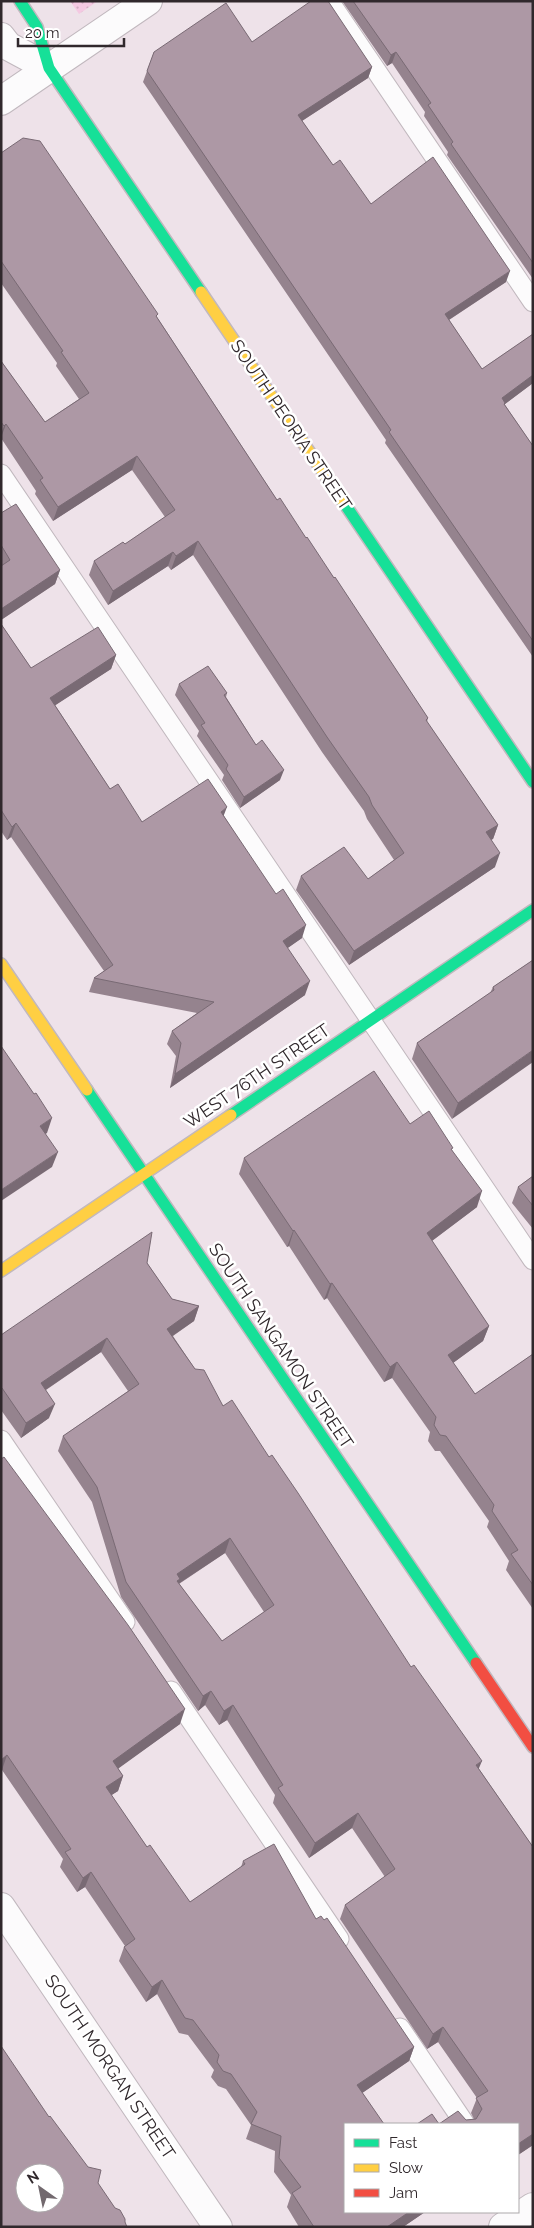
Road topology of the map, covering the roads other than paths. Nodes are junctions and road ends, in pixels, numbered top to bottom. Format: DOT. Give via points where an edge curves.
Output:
graph roads {
  1 [pos="20,1"];
  2 [pos="148,1"];
  3 [pos="329,1"];
  4 [pos="1,37"];
  5 [pos="49,68"];
  6 [pos="1,101"];
  7 [pos="533,302"];
  8 [pos="1,474"];
  9 [pos="533,782"];
  10 [pos="533,910"];
  11 [pos="1,964"];
  12 [pos="370,1020"];
  13 [pos="144,1174"];
  14 [pos="533,1260"];
  15 [pos="1,1271"];
  16 [pos="1,1440"];
  17 [pos="135,1638"];
  18 [pos="163,1679"];
  19 [pos="533,1747"];
  20 [pos="1,1907"];
  21 [pos="348,1951"];
  22 [pos="392,2017"];
  23 [pos="464,2123"];
  24 [pos="218,2227"];
  1 -- 5 [label="street, SOUTH PEORIA STREET" via="37,27"];
  2 -- 5 [label="street"];
  3 -- 7 [label="lane"];
  4 -- 5 [label="street, SOUTH PEORIA STREET" via="8,46"];
  5 -- 6 [label="street"];
  5 -- 9 [label="street, SOUTH PEORIA STREET"];
  8 -- 12 [label="lane"];
  10 -- 12 [label="street, WEST 76TH STREET"];
  11 -- 13 [label="street, SOUTH SANGAMON STREET"];
  12 -- 13 [label="street, WEST 76TH STREET"];
  12 -- 14 [label="lane"];
  13 -- 15 [label="street, WEST 76TH STREET"];
  13 -- 19 [label="street, SOUTH SANGAMON STREET"];
  16 -- 17 [label="lane"];
  18 -- 21 [label="lane"];
  20 -- 24 [label="street, SOUTH MORGAN STREET"];
  22 -- 23 [label="lane"];
}
